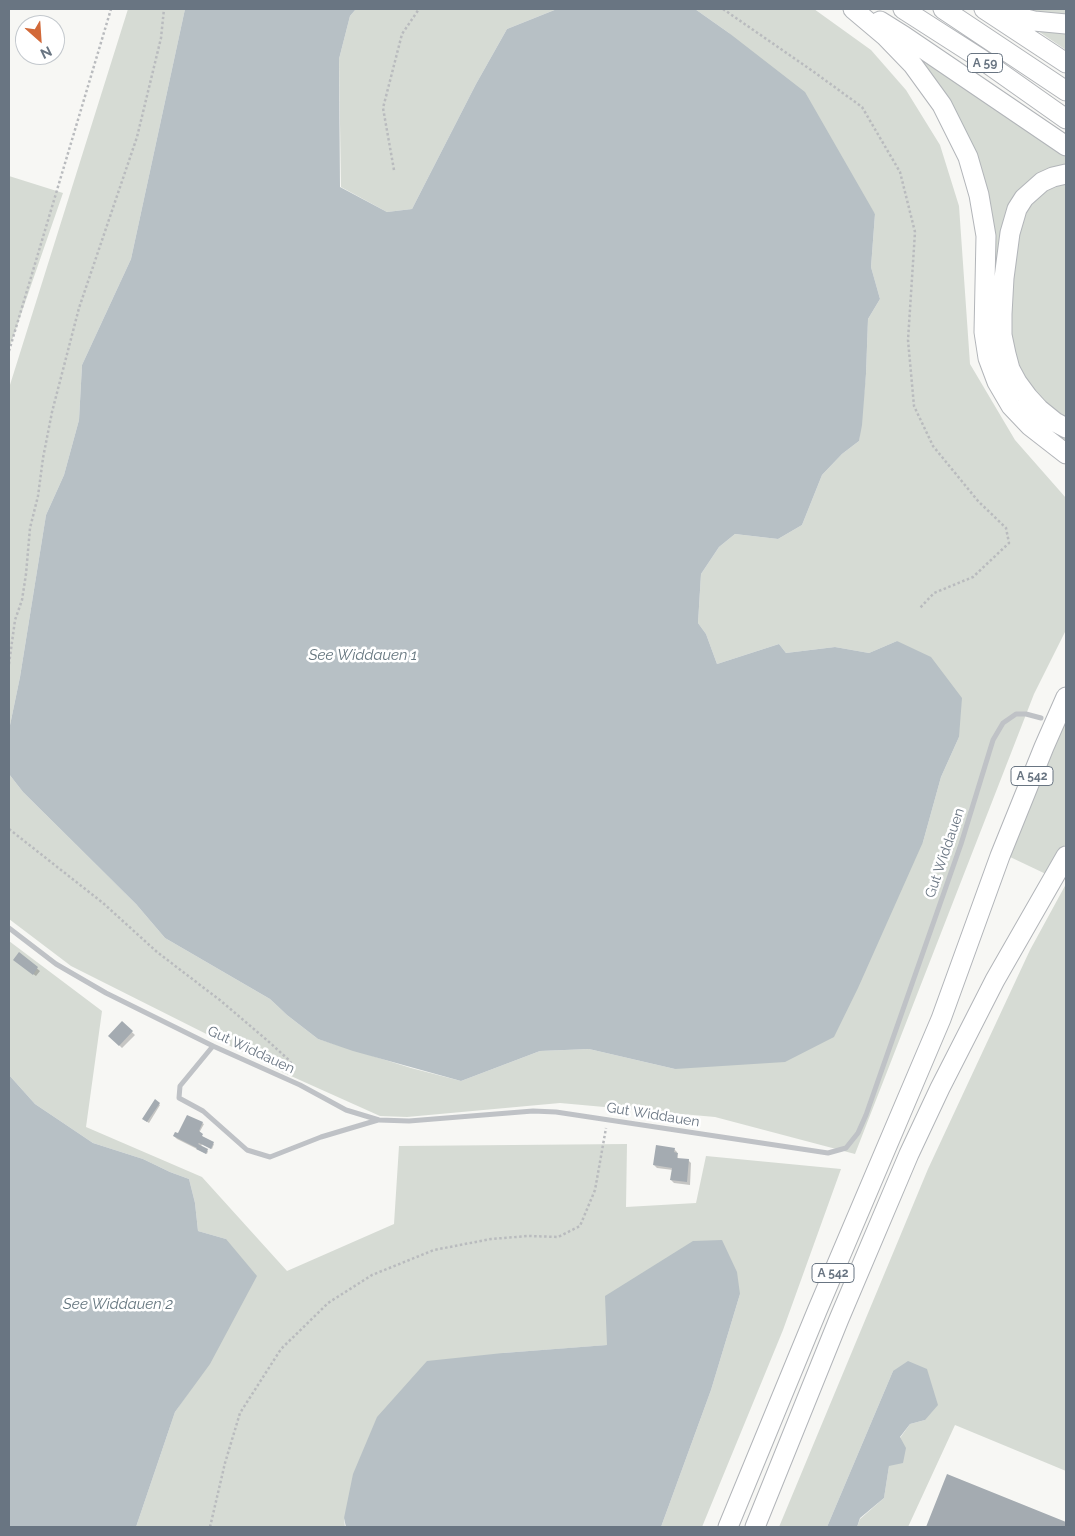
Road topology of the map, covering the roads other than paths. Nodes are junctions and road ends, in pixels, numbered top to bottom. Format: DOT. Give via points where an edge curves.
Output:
graph roads {
  1 [pos="853,9"];
  2 [pos="860,9"];
  3 [pos="903,9"];
  4 [pos="943,9"];
  5 [pos="984,9"];
  6 [pos="1066,24"];
  7 [pos="1066,63"];
  8 [pos="1066,91"];
  9 [pos="1066,119"];
  10 [pos="1066,146"];
  11 [pos="1066,174"];
  12 [pos="1066,428"];
  13 [pos="1066,454"];
  14 [pos="1066,697"];
  15 [pos="1041,718"];
  16 [pos="1066,856"];
  17 [pos="9,928"];
  18 [pos="213,1046"];
  19 [pos="379,1120"];
  20 [pos="728,1527"];
  21 [pos="755,1527"];
  1 -- 13 [label="highway" via="913,65 942,105 968,157 986,236 984,332 988,358 1011,406 1030,426"];
  2 -- 10 [label="highway"];
  3 -- 9 [label="highway, A 59"];
  4 -- 8 [label="highway, A 59"];
  5 -- 6 [label="highway" via="1034,21"];
  5 -- 7 [label="highway"];
  11 -- 12 [label="highway" via="1042,182 1017,209 1004,278 1002,334 1010,369 1017,382 1039,409"];
  14 -- 20 [label="highway, A 542" via="1000,856 941,1019"];
  15 -- 19 [label="lane, Gut Widdauen" via="1016,714 1003,723 993,740 961,844 866,1115 846,1148 828,1153 556,1112"];
  16 -- 21 [label="highway, A 542" via="995,980 909,1154"];
  17 -- 18 [label="lane, Gut Widdauen" via="56,964 97,988"];
  18 -- 19 [label="lane, Gut Widdauen" via="300,1085 346,1110"];
  18 -- 19 [label="lane" via="180,1086 179,1098 203,1111 247,1150 270,1157 320,1137"];
}
